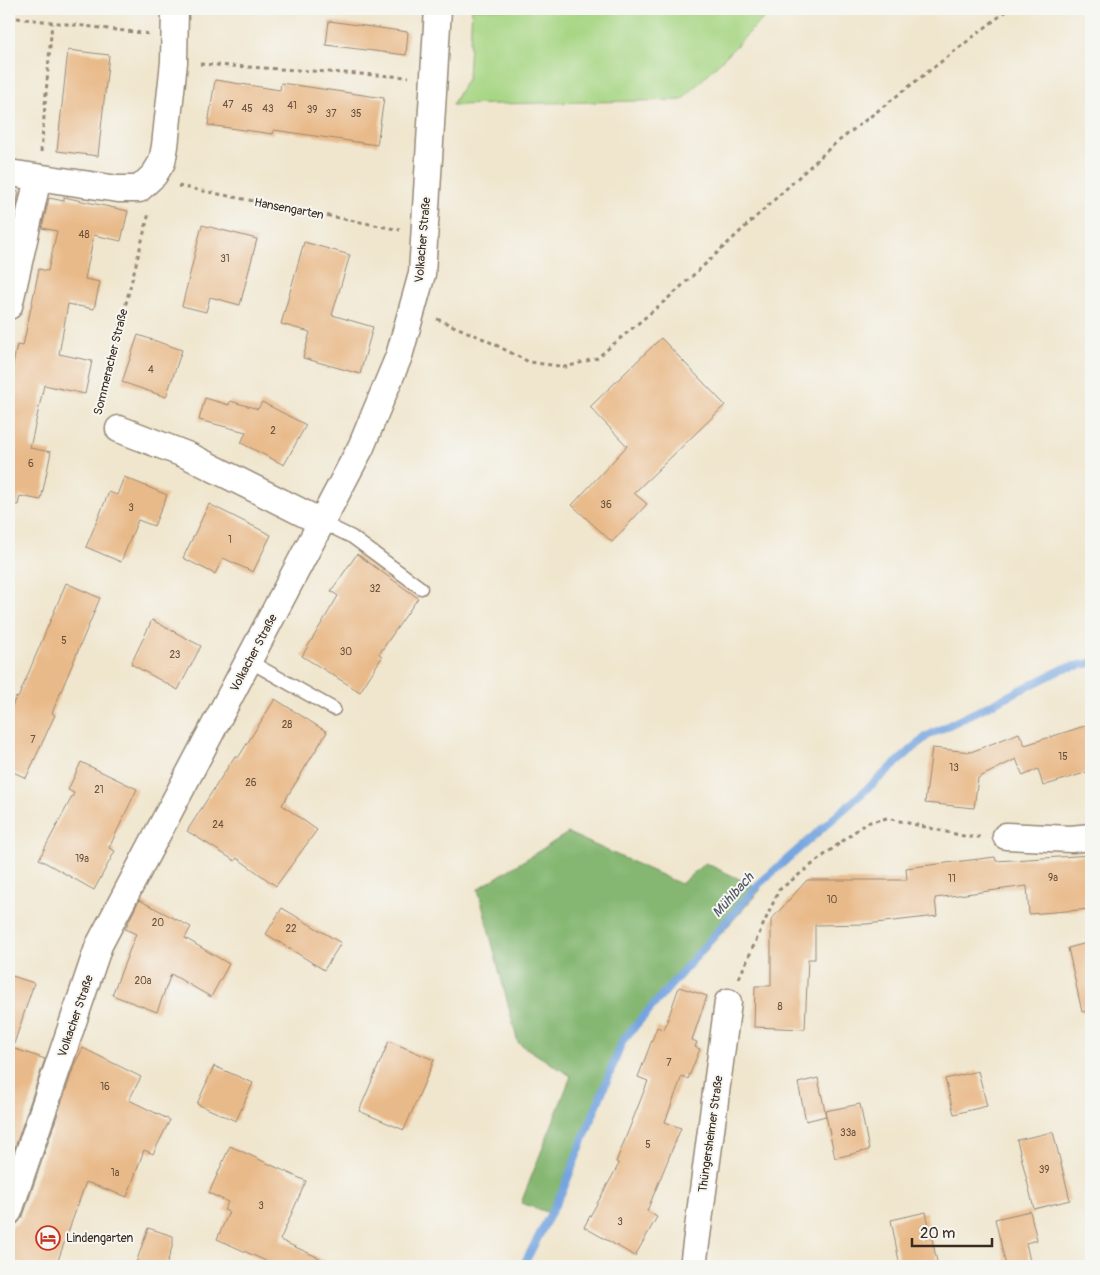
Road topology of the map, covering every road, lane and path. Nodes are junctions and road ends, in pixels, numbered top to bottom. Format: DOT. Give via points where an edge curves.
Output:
graph roads {
  1 [pos="175,9"];
  2 [pos="438,9"];
  3 [pos="1009,9"];
  4 [pos="9,17"];
  5 [pos="52,23"];
  6 [pos="174,50"];
  7 [pos="434,79"];
  8 [pos="9,173"];
  9 [pos="154,176"];
  10 [pos="38,178"];
  11 [pos="425,235"];
  12 [pos="9,306"];
  13 [pos="413,309"];
  14 [pos="120,429"];
  15 [pos="323,523"];
  16 [pos="421,588"];
  17 [pos="249,661"];
  18 [pos="334,709"];
  19 [pos="1006,836"];
  20 [pos="1091,836"];
  21 [pos="728,1002"];
  22 [pos="9,1211"];
  23 [pos="693,1266"];
  1 -- 6 [label="street"];
  2 -- 7 [label="street, Volkacher Straße"];
  3 -- 13 [label="path" via="831,147 673,294 597,358 566,366 529,362"];
  4 -- 5 [label="path"];
  5 -- 6 [label="path"];
  5 -- 10 [label="path"];
  6 -- 7 [label="path"];
  6 -- 9 [label="street" via="165,146 162,162"];
  7 -- 11 [label="street, Volkacher Straße"];
  8 -- 10 [label="street"];
  9 -- 10 [label="street" via="138,189"];
  9 -- 11 [label="path, Hansengarten" via="182,188"];
  9 -- 14 [label="path, Sommeracher Straße" via="151,206 95,423"];
  10 -- 12 [label="street"];
  11 -- 13 [label="street, Volkacher Straße" via="422,274"];
  13 -- 15 [label="street, Volkacher Straße" via="399,356 361,447"];
  14 -- 15 [label="street" via="188,456"];
  15 -- 16 [label="lane" via="352,537"];
  15 -- 17 [label="street, Volkacher Straße"];
  17 -- 18 [label="lane"];
  17 -- 22 [label="street, Volkacher Straße" via="99,945"];
  19 -- 20 [label="street" via="1071,839"];
  19 -- 21 [label="path" via="968,837 887,818 866,823 779,890"];
  21 -- 23 [label="street, Thüngersheimer Straße"];
}
